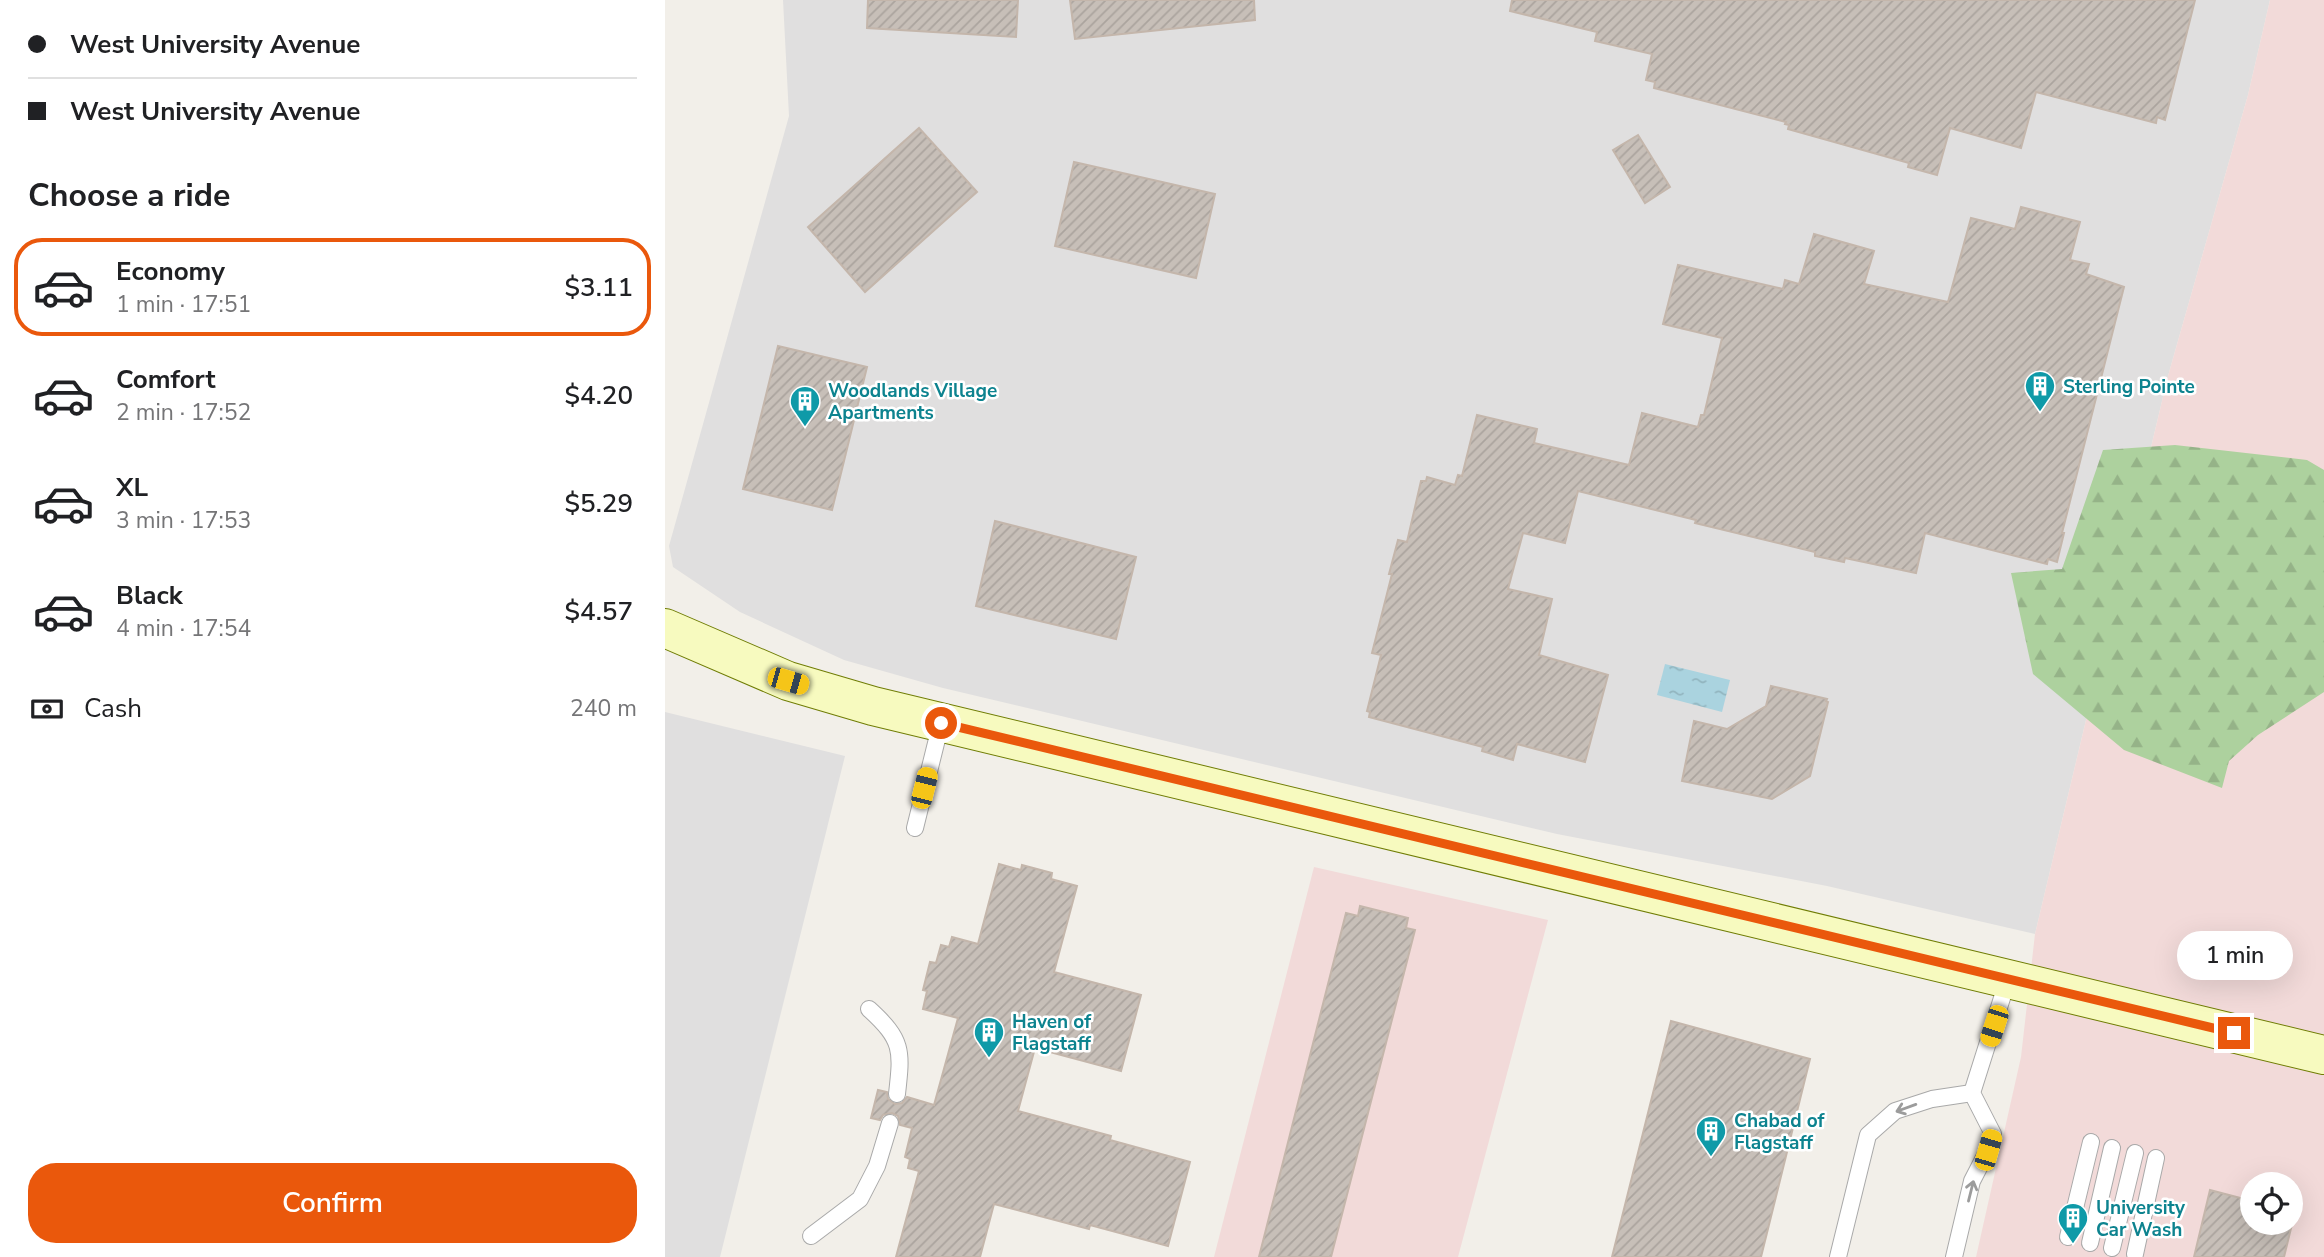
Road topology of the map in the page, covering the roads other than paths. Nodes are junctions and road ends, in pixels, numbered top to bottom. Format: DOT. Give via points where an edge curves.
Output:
graph roads {
  1 [pos="665,628"];
  2 [pos="941,723"];
  3 [pos="915,828"];
  4 [pos="2008,979"];
  5 [pos="869,1009"];
  6 [pos="2324,1055"];
  7 [pos="1972,1093"];
  8 [pos="897,1094"];
  9 [pos="890,1123"];
  10 [pos="2091,1143"];
  11 [pos="2112,1148"];
  12 [pos="2135,1153"];
  13 [pos="2156,1158"];
  14 [pos="811,1236"];
  15 [pos="2068,1237"];
  16 [pos="2090,1243"];
  17 [pos="2112,1248"];
  18 [pos="2135,1254"];
  19 [pos="1838,1257"];
  20 [pos="1954,1257"];
  1 -- 2 [label="street" via="788,681"];
  2 -- 3 [label="lane"];
  2 -- 4 [label="street"];
  4 -- 6 [label="street"];
  4 -- 7 [label="lane"];
  5 -- 8 [label="lane" via="897,1040 901,1062"];
  7 -- 19 [label="lane, one-way" via="1895,1111 1868,1135"];
  20 -- 7 [label="lane, one-way" via="1972,1181 1993,1134"];
  9 -- 14 [label="lane" via="877,1166 860,1199"];
  10 -- 15 [label="lane"];
  11 -- 16 [label="lane"];
  12 -- 17 [label="lane"];
  13 -- 18 [label="lane"];
}
